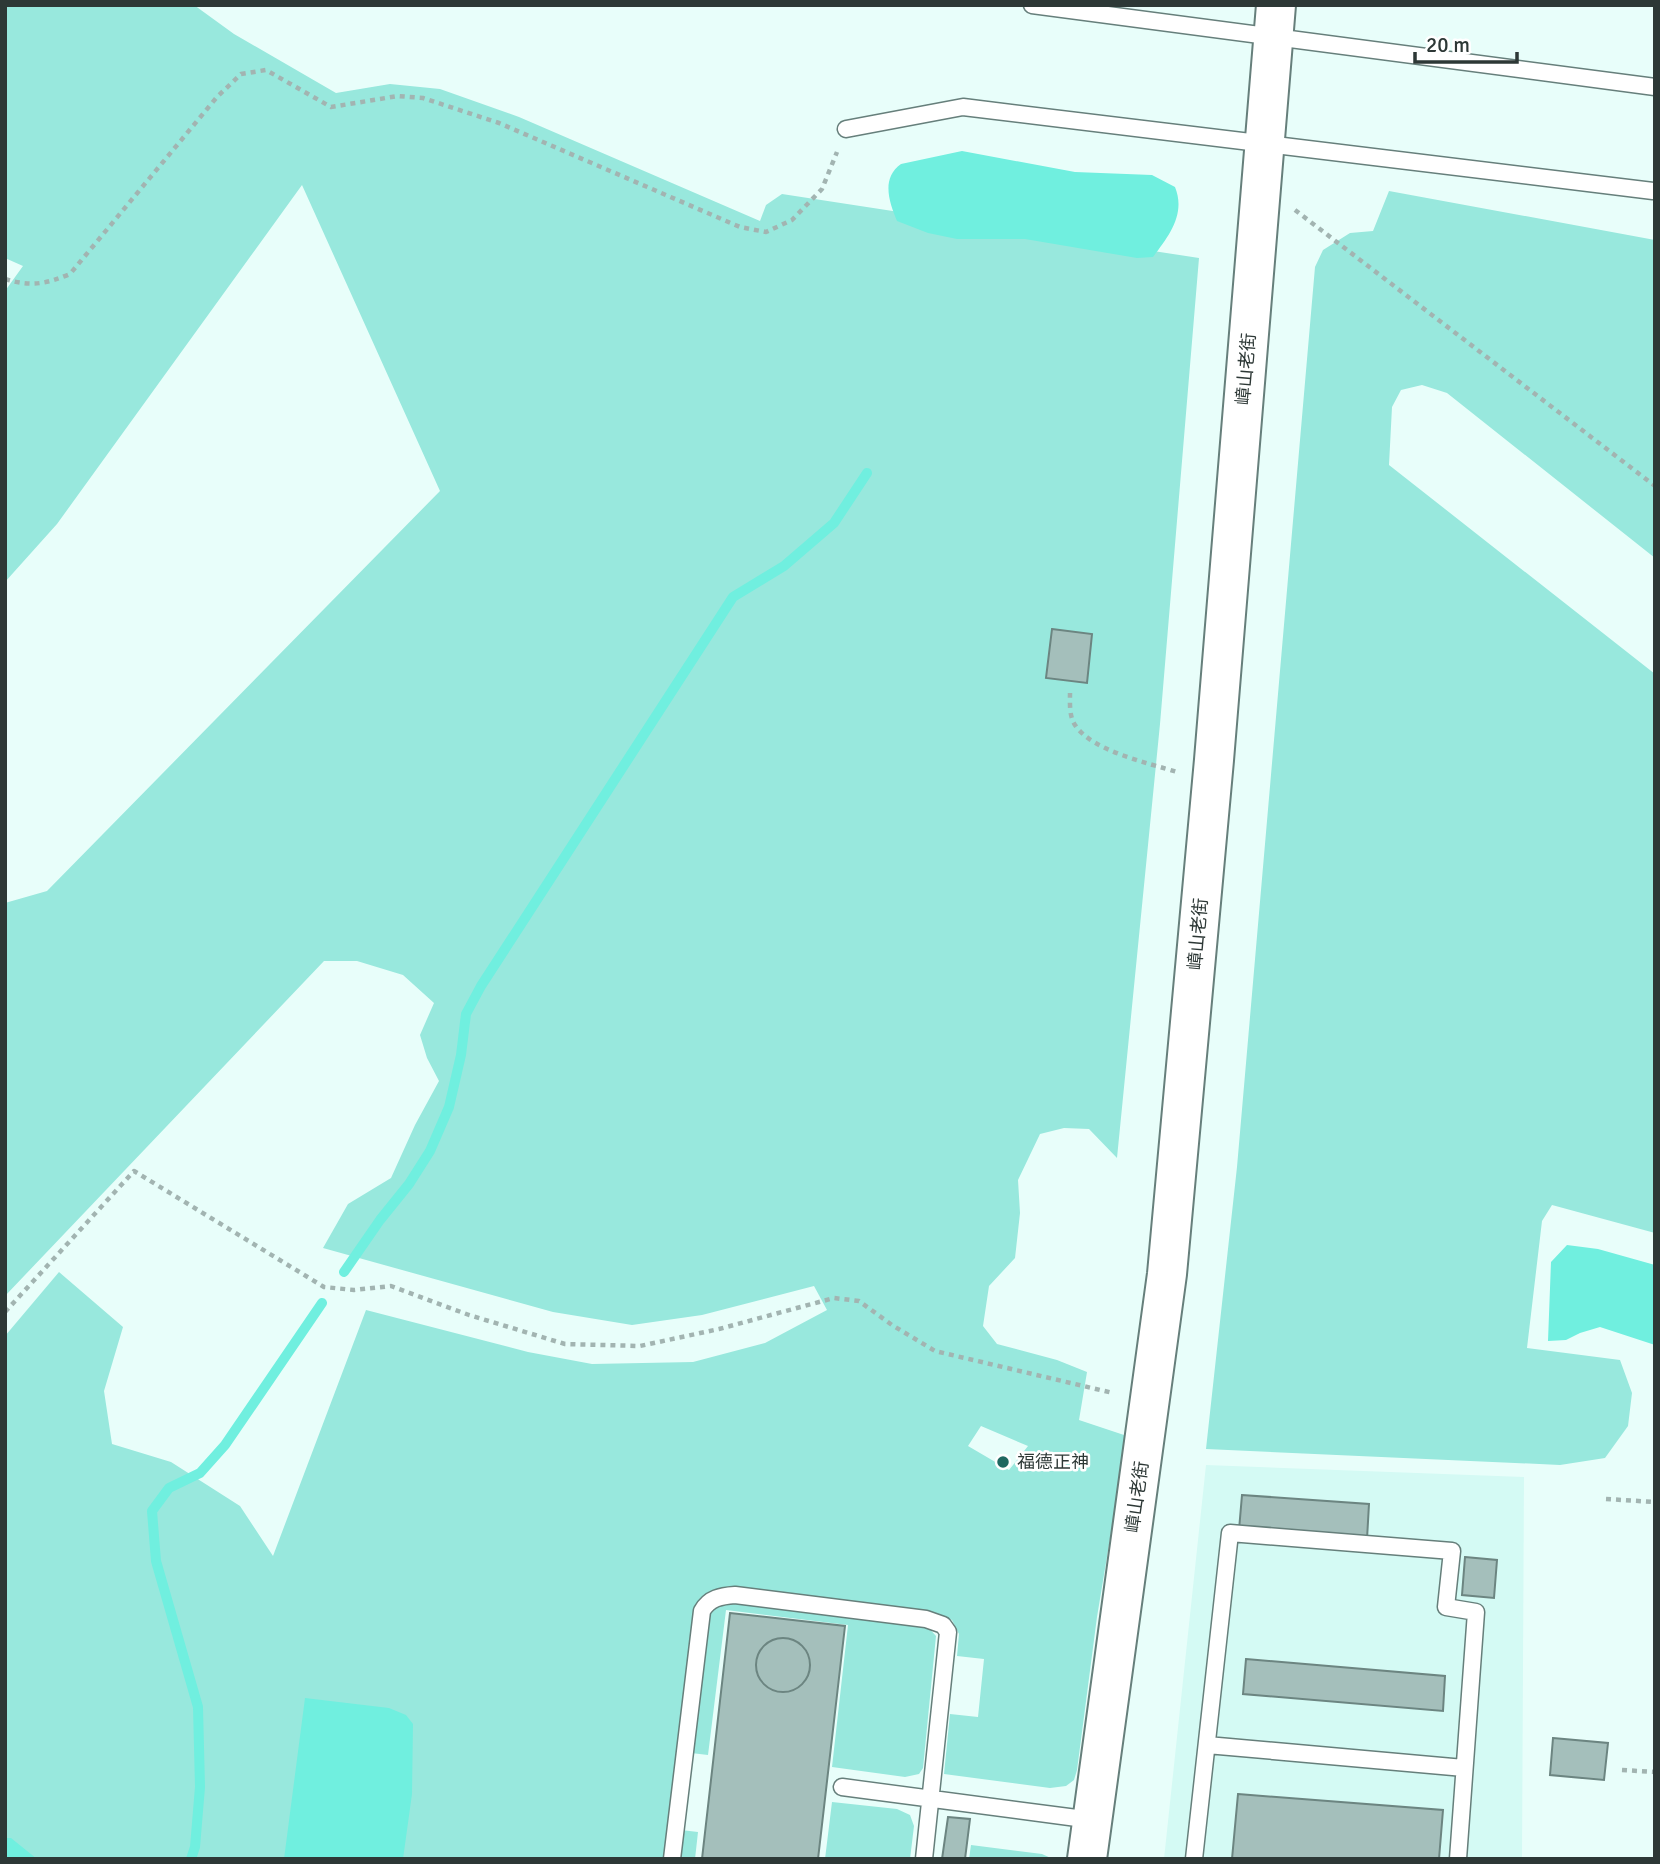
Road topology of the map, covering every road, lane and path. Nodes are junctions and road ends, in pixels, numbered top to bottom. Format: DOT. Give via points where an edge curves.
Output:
graph roads {
  1 [pos="1032,5"];
  2 [pos="1275,21"];
  3 [pos="1655,87"];
  4 [pos="846,129"];
  5 [pos="1264,144"];
  6 [pos="1261,183"];
  7 [pos="1653,191"];
  8 [pos="5,279"];
  9 [pos="1655,486"];
  10 [pos="1070,693"];
  11 [pos="1212,782"];
  12 [pos="5,1312"];
  13 [pos="1150,1402"];
  14 [pos="1606,1499"];
  15 [pos="1655,1502"];
  16 [pos="1207,1745"];
  17 [pos="1464,1768"];
  18 [pos="1622,1770"];
  19 [pos="1655,1772"];
  20 [pos="842,1787"];
  21 [pos="932,1798"];
  22 [pos="1092,1819"];
  23 [pos="672,1859"];
  24 [pos="924,1859"];
  25 [pos="1087,1859"];
  26 [pos="1194,1859"];
  27 [pos="1458,1859"];
  1 -- 2 [label="lane"];
  2 -- 3 [label="lane"];
  2 -- 5 [label="street, 嶂山老街"];
  4 -- 5 [label="lane" via="963,107"];
  4 -- 8 [label="path" via="822,188 792,220 766,232 740,227 499,123 424,98 398,96 331,107 265,70 241,74 70,274 48,284"];
  5 -- 6 [label="street, 嶂山老街"];
  5 -- 7 [label="lane"];
  6 -- 9 [label="path"];
  6 -- 11 [label="street, 嶂山老街"];
  10 -- 11 [label="path" via="1073,723 1083,735 1138,760"];
  11 -- 13 [label="street, 嶂山老街" via="1167,1274"];
  12 -- 13 [label="path" via="134,1171 324,1287 391,1286 565,1344 640,1346 834,1298 859,1301 935,1351"];
  13 -- 22 [label="street, 嶂山老街"];
  14 -- 15 [label="path"];
  16 -- 17 [label="lane"];
  16 -- 17 [label="lane" via="1230,1533 1451,1551 1446,1607 1476,1612"];
  16 -- 26 [label="lane"];
  17 -- 27 [label="lane"];
  18 -- 19 [label="path"];
  20 -- 21 [label="lane"];
  21 -- 22 [label="lane"];
  21 -- 23 [label="lane" via="948,1641 943,1625 926,1619 724,1596 706,1603 702,1611"];
  21 -- 24 [label="lane"];
  22 -- 25 [label="street, 嶂山老街"];
}
